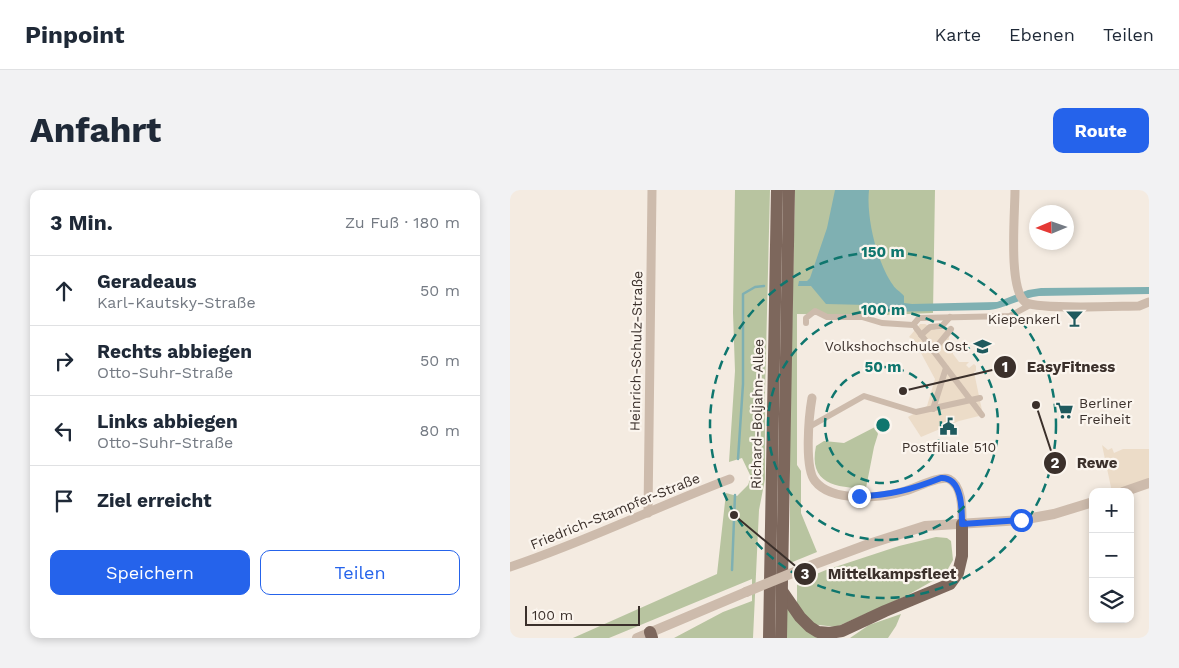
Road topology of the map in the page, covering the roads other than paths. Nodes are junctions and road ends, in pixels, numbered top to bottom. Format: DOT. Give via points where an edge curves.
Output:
graph roads {
  1 [pos="652,190"];
  2 [pos="777,190"];
  3 [pos="789,190"];
  4 [pos="1015,190"];
  5 [pos="1149,302"];
  6 [pos="1027,303"];
  7 [pos="1139,306"];
  8 [pos="1149,311"];
  9 [pos="950,317"];
  10 [pos="806,323"];
  11 [pos="916,328"];
  12 [pos="951,329"];
  13 [pos="921,335"];
  14 [pos="933,350"];
  15 [pos="946,368"];
  16 [pos="812,398"];
  17 [pos="980,398"];
  18 [pos="970,400"];
  19 [pos="933,409"];
  20 [pos="982,416"];
  21 [pos="809,427"];
  22 [pos="730,479"];
  23 [pos="1149,483"];
  24 [pos="1134,488"];
  25 [pos="1089,503"];
  26 [pos="648,513"];
  27 [pos="962,524"];
  28 [pos="510,567"];
  29 [pos="782,591"];
  30 [pos="769,617"];
  31 [pos="864,622"];
  32 [pos="651,635"];
  33 [pos="637,638"];
  34 [pos="761,638"];
  35 [pos="769,638"];
  36 [pos="781,638"];
  37 [pos="844,638"];
  1 -- 26 [label="street, Heinrich-Schulz-Straße"];
  2 -- 30 [label="main road, Richard-Boljahn-Allee"];
  3 -- 29 [label="main road, Richard-Boljahn-Allee"];
  4 -- 6 [label="street" via="1014,267 1018,293"];
  5 -- 7 [label="street"];
  6 -- 7 [label="street"];
  6 -- 9 [label="street" via="1010,316"];
  7 -- 8 [label="street"];
  9 -- 10 [label="street" via="919,318 913,324 882,323 862,317 826,317 815,311 806,318"];
  9 -- 13 [label="street" via="942,326 930,327"];
  11 -- 13 [label="street"];
  12 -- 14 [label="street"];
  13 -- 14 [label="street"];
  14 -- 15 [label="street"];
  15 -- 18 [label="street"];
  15 -- 19 [label="street"];
  16 -- 21 [label="street"];
  17 -- 18 [label="street"];
  18 -- 19 [label="street"];
  18 -- 20 [label="street"];
  19 -- 21 [label="street" via="916,412 864,396"];
  21 -- 27 [label="street" via="808,455 813,480 823,488 840,495 887,495 947,478 958,489"];
  22 -- 26 [label="street, Friedrich-Stampfer-Straße"];
  23 -- 24 [label="street"];
  25 -- 27 [label="street" via="1021,520"];
  26 -- 28 [label="street, Friedrich-Stampfer-Straße"];
  27 -- 31 [label="main road" via="962,556 958,573 950,584"];
  27 -- 32 [label="street, bridge" via="925,526 869,544 746,592"];
  29 -- 31 [label="main road" via="800,617 818,632 842,631"];
  29 -- 36 [label="main road, Richard-Boljahn-Allee"];
  30 -- 34 [label="main road"];
  30 -- 35 [label="main road, Richard-Boljahn-Allee"];
  31 -- 37 [label="main road"];
  32 -- 33 [label="street"];
}
